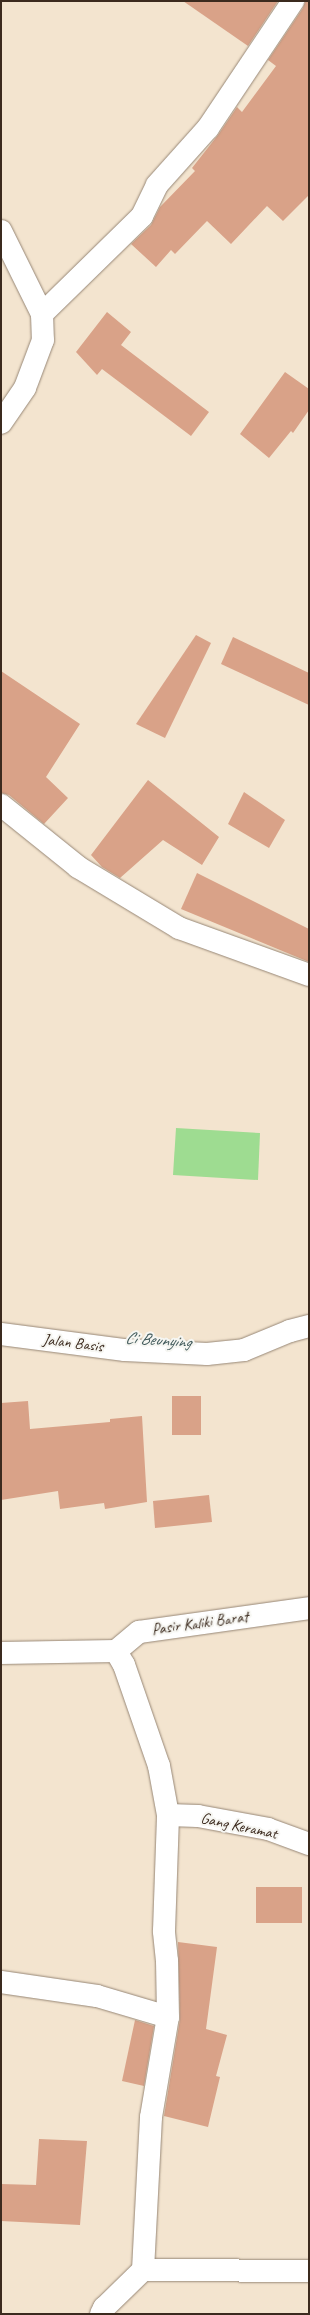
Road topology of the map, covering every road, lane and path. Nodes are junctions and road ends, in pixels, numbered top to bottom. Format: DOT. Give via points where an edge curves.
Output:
graph roads {
  1 [pos="292,1"];
  2 [pos="1,231"];
  3 [pos="42,314"];
  4 [pos="1,423"];
  5 [pos="1,806"];
  6 [pos="309,975"];
  7 [pos="309,1326"];
  8 [pos="1,1334"];
  9 [pos="309,1608"];
  10 [pos="116,1651"];
  11 [pos="1,1653"];
  12 [pos="168,1815"];
  13 [pos="309,1844"];
  14 [pos="1,1982"];
  15 [pos="168,2017"];
  16 [pos="143,2270"];
  17 [pos="309,2271"];
  18 [pos="101,2314"];
  1 -- 3 [label="street" via="208,128 158,185 142,216"];
  2 -- 3 [label="street"];
  3 -- 4 [label="street" via="43,340 33,368 25,388"];
  5 -- 6 [label="street" via="78,867 179,928"];
  7 -- 8 [label="street, Jalan Basis" via="244,1350 207,1354 125,1350"];
  9 -- 10 [label="street, Pasir Kaliki Barat" via="139,1632"];
  10 -- 11 [label="street"];
  10 -- 12 [label="street" via="124,1665 159,1766"];
  12 -- 13 [label="street, Gang Keramat" via="198,1816 268,1830"];
  12 -- 15 [label="street" via="164,1930"];
  14 -- 15 [label="street" via="97,1996"];
  15 -- 16 [label="street" via="151,2117"];
  16 -- 17 [label="street"];
  16 -- 18 [label="street"];
}
